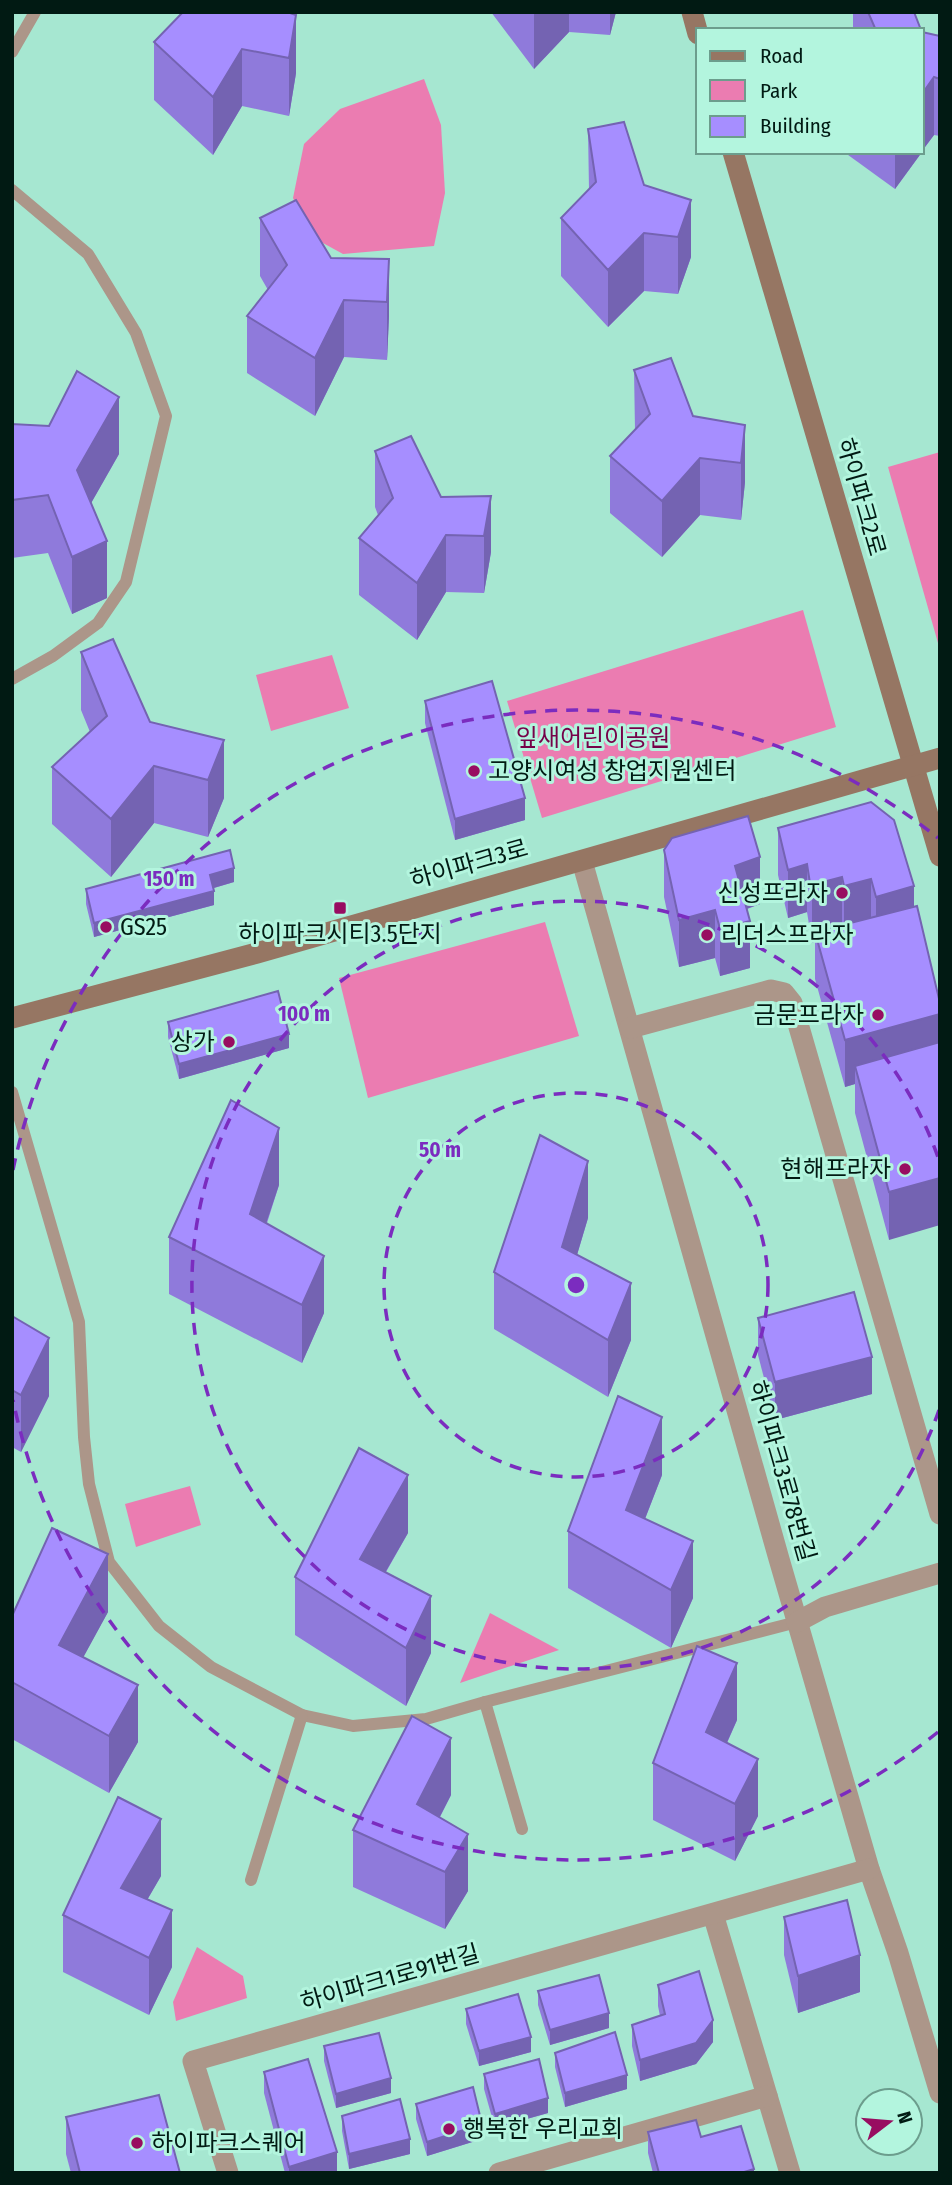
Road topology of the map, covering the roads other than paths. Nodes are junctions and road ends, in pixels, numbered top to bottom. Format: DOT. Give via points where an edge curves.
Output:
graph roads {
  1 [pos="35,12"];
  2 [pos="12,52"];
  3 [pos="734,154"];
  4 [pos="12,190"];
  5 [pos="12,679"];
  6 [pos="940,758"];
  7 [pos="913,766"];
  8 [pos="940,856"];
  9 [pos="582,861"];
  10 [pos="12,1018"];
  11 [pos="630,1028"];
  12 [pos="12,1091"];
  13 [pos="940,1514"];
  14 [pos="940,1573"];
  15 [pos="797,1622"];
  16 [pos="485,1702"];
  17 [pos="302,1715"];
  18 [pos="522,1829"];
  19 [pos="869,1869"];
  20 [pos="251,1880"];
  21 [pos="713,1914"];
  22 [pos="940,2093"];
  23 [pos="767,2095"];
  24 [pos="228,2173"];
  25 [pos="499,2173"];
  26 [pos="790,2173"];
  1 -- 2 [label="lane"];
  3 -- 7 [label="street, 하이파크2로"];
  4 -- 5 [label="lane" via="88,254 135,332 166,416 126,582 98,623"];
  6 -- 7 [label="street, 하이파크3로"];
  7 -- 8 [label="street, 하이파크2로"];
  7 -- 9 [label="street, 하이파크3로"];
  9 -- 10 [label="street, 하이파크3로"];
  9 -- 11 [label="street, 하이파크3로78번길"];
  11 -- 13 [label="street" via="771,990 784,993 792,1003"];
  11 -- 15 [label="street, 하이파크3로78번길"];
  12 -- 17 [label="lane" via="79,1322 89,1484 109,1562 159,1626 211,1667"];
  14 -- 15 [label="street" via="825,1607"];
  15 -- 16 [label="lane"];
  15 -- 19 [label="street, 하이파크3로78번길"];
  16 -- 17 [label="lane" via="426,1719 353,1726"];
  16 -- 18 [label="lane"];
  17 -- 20 [label="lane"];
  19 -- 21 [label="street, 하이파크1로91번길"];
  19 -- 22 [label="street, 하이파크3로78번길"];
  21 -- 23 [label="street"];
  21 -- 24 [label="street, 하이파크1로91번길" via="193,2061"];
  23 -- 25 [label="street"];
  23 -- 26 [label="street"];
}
